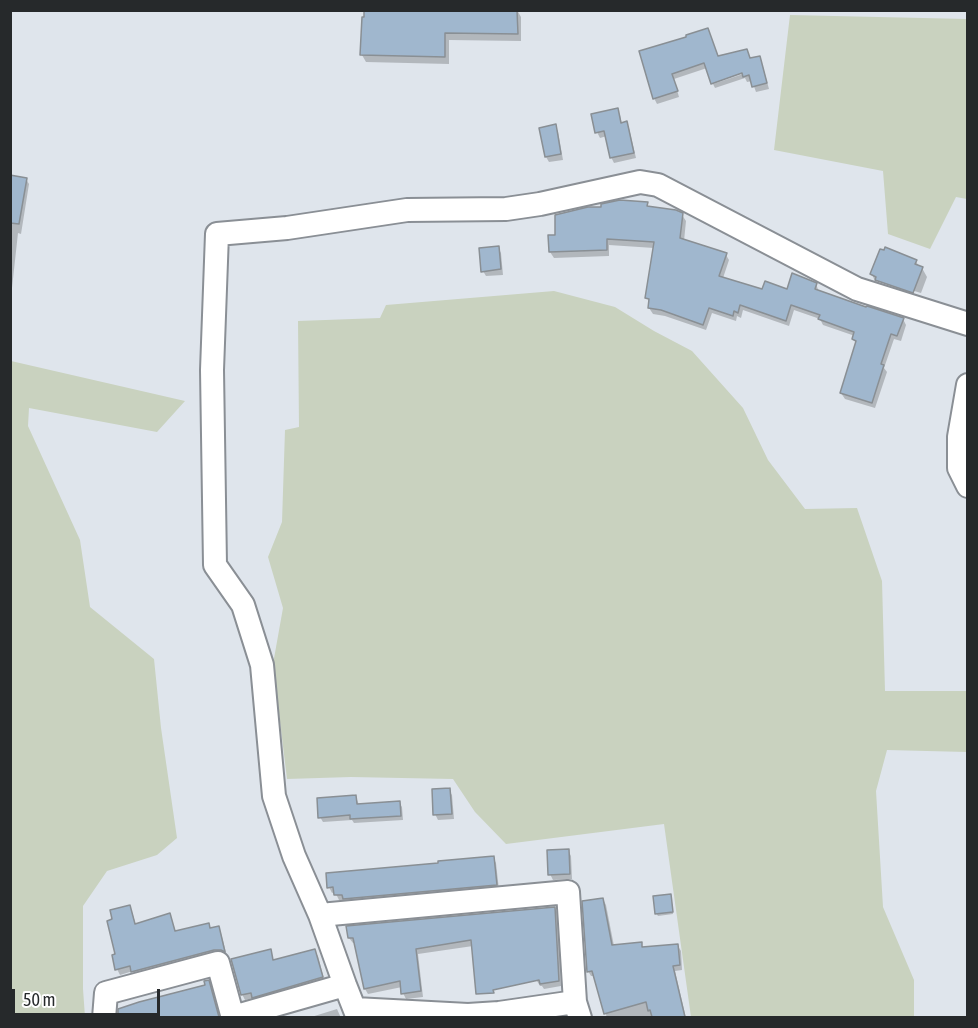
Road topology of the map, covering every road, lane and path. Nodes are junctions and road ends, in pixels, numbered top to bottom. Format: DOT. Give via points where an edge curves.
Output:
graph roads {
  1 [pos="968,324"];
  2 [pos="968,385"];
  3 [pos="968,486"];
  4 [pos="320,915"];
  5 [pos="345,985"];
  6 [pos="578,1010"];
  7 [pos="357,1013"];
  8 [pos="469,1016"];
  9 [pos="104,1017"];
  10 [pos="233,1017"];
  1 -- 4 [label="street" via="857,289 658,185 640,182 506,209 407,210 217,234 212,370 214,565 243,605 262,665 274,796"];
  2 -- 3 [label="street" via="959,437 959,468"];
  4 -- 5 [label="street"];
  4 -- 6 [label="street" via="568,892"];
  5 -- 7 [label="street"];
  5 -- 10 [label="street"];
  6 -- 8 [label="street"];
  7 -- 8 [label="street"];
  9 -- 10 [label="street" via="106,993 218,963"];
}
